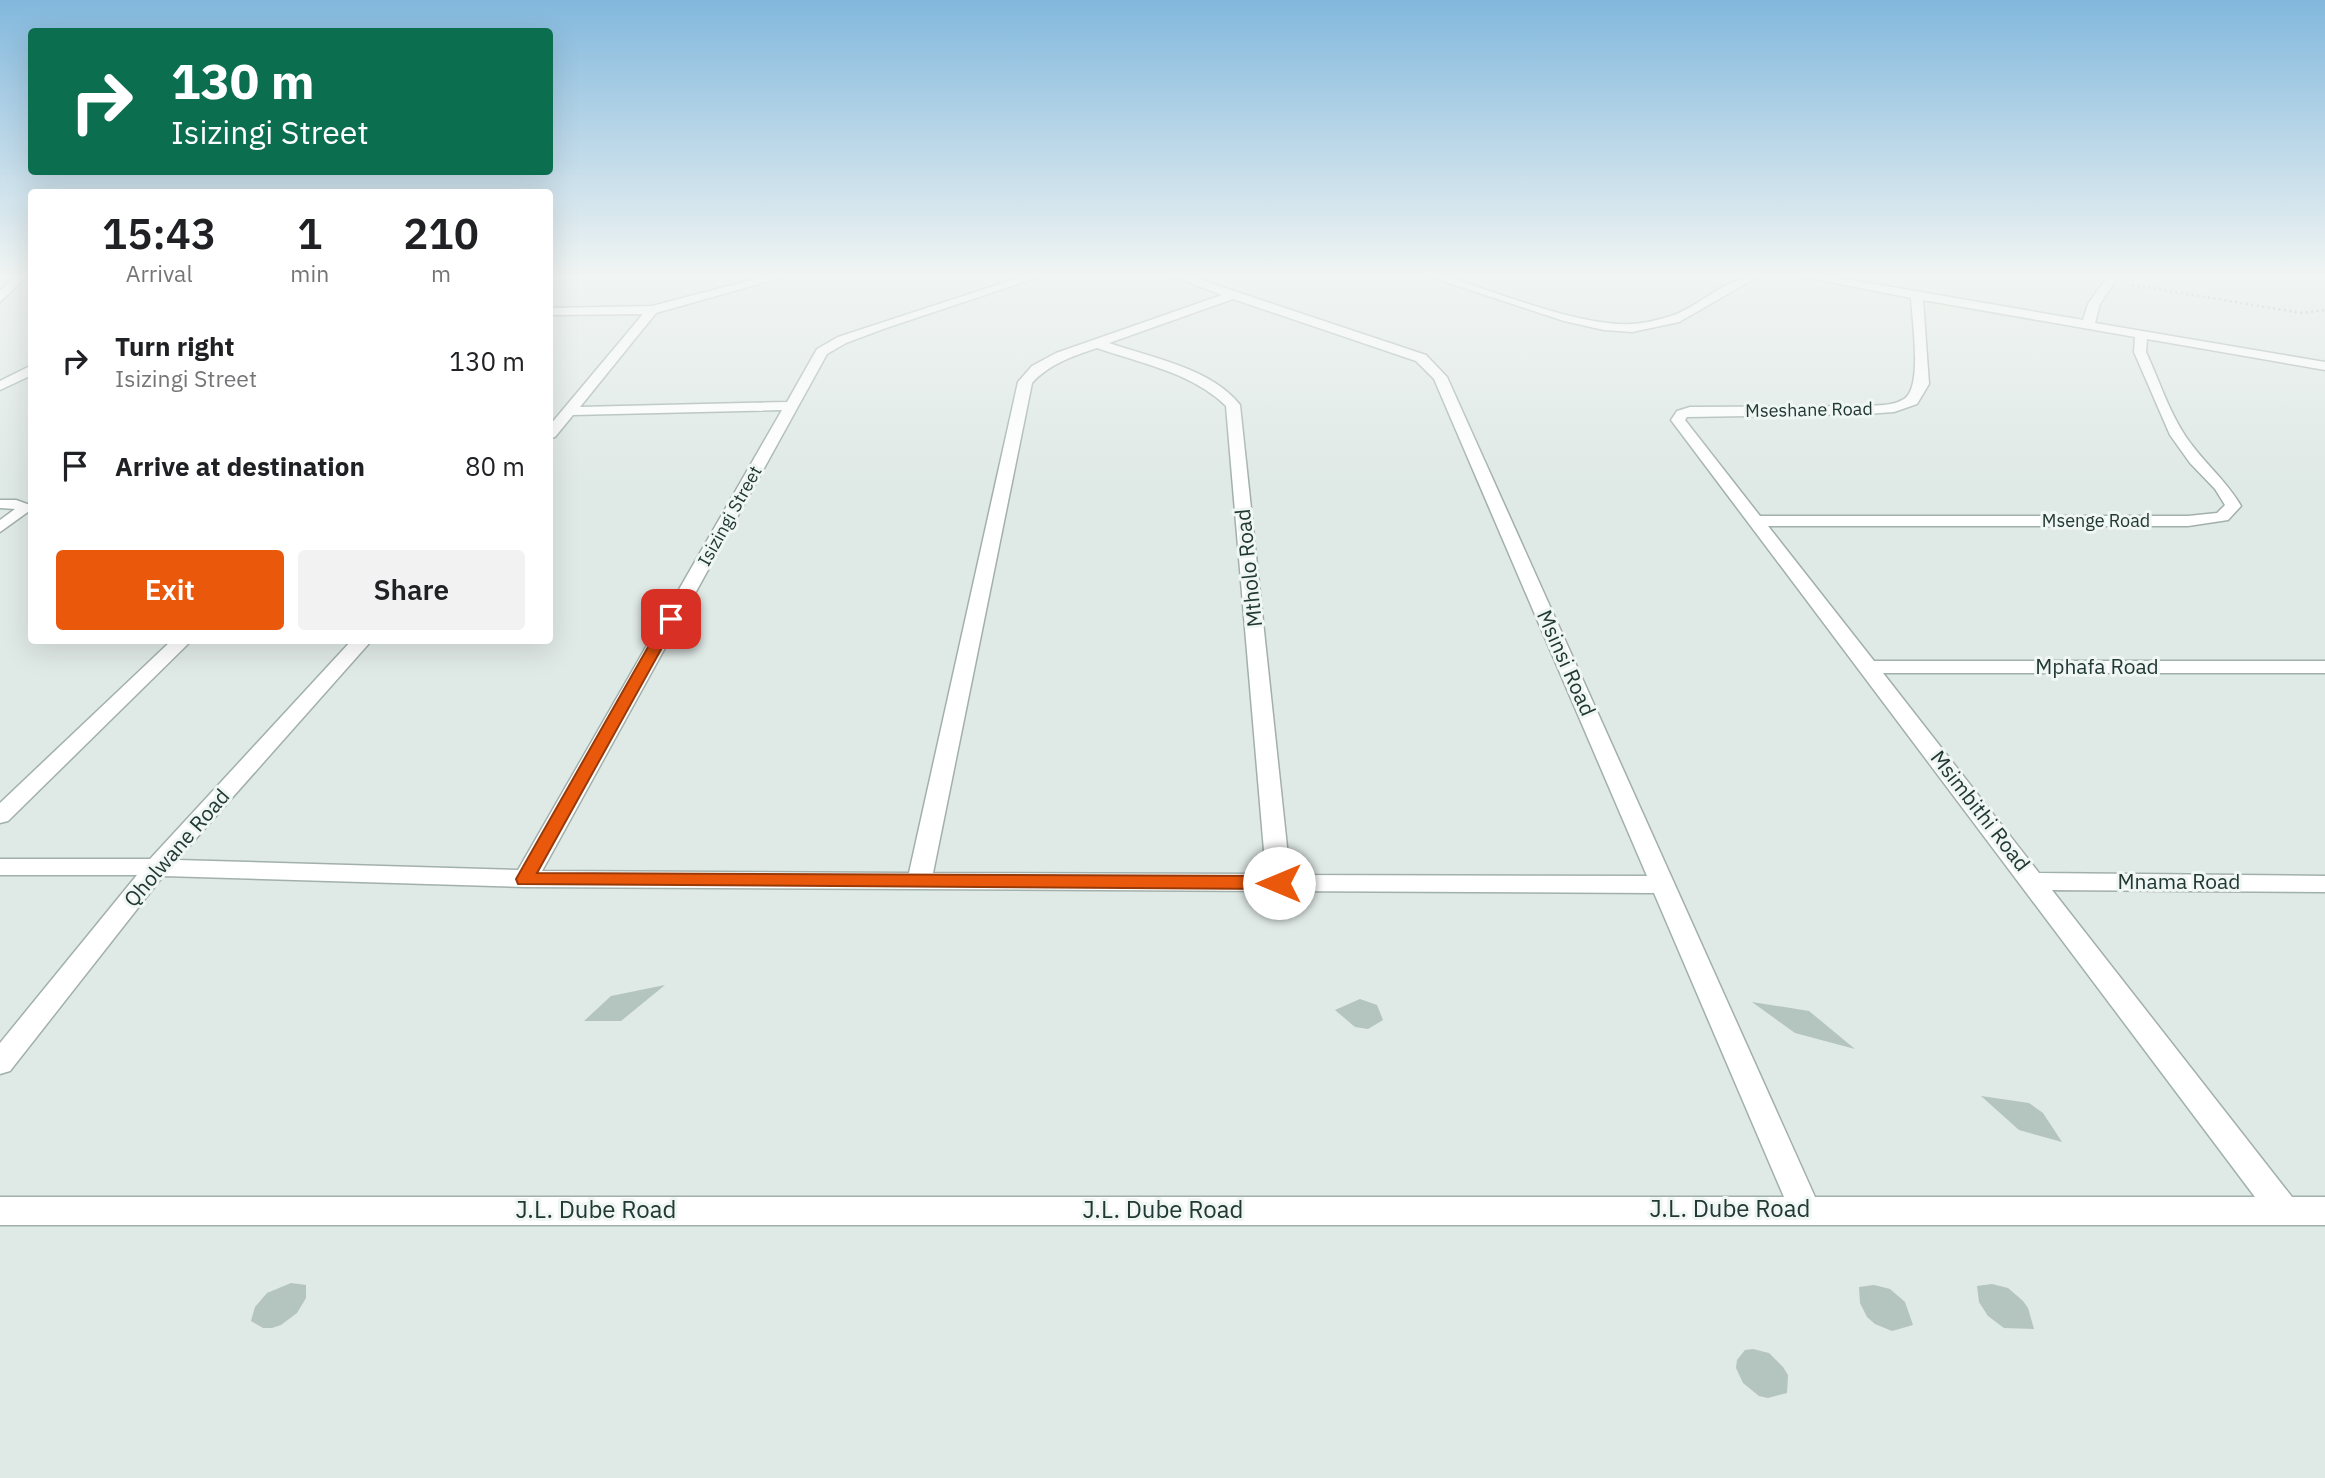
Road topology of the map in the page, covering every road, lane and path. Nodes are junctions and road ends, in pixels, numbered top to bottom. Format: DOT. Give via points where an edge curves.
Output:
graph roads {
  1 [pos="624,345"];
  2 [pos="834,345"];
  3 [pos="1093,345"];
  4 [pos="1099,345"];
  5 [pos="1382,345"];
  6 [pos="1920,345"];
  7 [pos="2140,345"];
  8 [pos="2200,345"];
  9 [pos="2325,366"];
  10 [pos="28,371"];
  11 [pos="0,386"];
  12 [pos="792,406"];
  13 [pos="571,411"];
  14 [pos="1682,414"];
  15 [pos="553,431"];
  16 [pos="0,504"];
  17 [pos="1756,521"];
  18 [pos="0,527"];
  19 [pos="179,644"];
  20 [pos="359,644"];
  21 [pos="1869,667"];
  22 [pos="2325,667"];
  23 [pos="0,816"];
  24 [pos="0,867"];
  25 [pos="156,868"];
  26 [pos="525,879"];
  27 [pos="919,881"];
  28 [pos="2034,881"];
  29 [pos="1279,883"];
  30 [pos="2325,884"];
  31 [pos="1662,885"];
  32 [pos="0,1063"];
  33 [pos="1805,1209"];
  34 [pos="0,1211"];
  35 [pos="2284,1211"];
  36 [pos="2325,1211"];
  1 -- 13 [label="street"];
  2 -- 12 [label="street, Isizingi Street" via="822,352"];
  3 -- 27 [label="street" via="1037,369 1025,382"];
  4 -- 29 [label="street, Mtholo Road" via="1206,383 1233,405"];
  5 -- 31 [label="street, Msinsi Road" via="1421,358 1440,377"];
  6 -- 14 [label="street, Mseshane Road" via="1922,384 1912,401 1894,408"];
  7 -- 17 [label="street, Msenge Road" via="2177,435 2194,460 2222,487 2232,506 2222,517 2188,521"];
  8 -- 9 [label="street"];
  10 -- 11 [label="street"];
  12 -- 13 [label="street"];
  12 -- 26 [label="street, Isizingi Street"];
  13 -- 15 [label="street"];
  14 -- 17 [label="street, Msimbithi Road" via="1678,420"];
  16 -- 18 [label="lane" via="25,508"];
  17 -- 21 [label="street, Msimbithi Road"];
  19 -- 23 [label="street"];
  20 -- 25 [label="street, Qholwane Road"];
  21 -- 22 [label="street, Mphafa Road"];
  21 -- 28 [label="street, Msimbithi Road"];
  24 -- 25 [label="street"];
  25 -- 26 [label="street"];
  25 -- 32 [label="street, Qholwane Road"];
  26 -- 27 [label="street"];
  27 -- 29 [label="street"];
  28 -- 30 [label="street, Mnama Road"];
  28 -- 35 [label="street, Msimbithi Road"];
  29 -- 31 [label="street"];
  31 -- 33 [label="street, Msinsi Road"];
  33 -- 34 [label="street, J.L. Dube Road"];
  33 -- 35 [label="street, J.L. Dube Road"];
  35 -- 36 [label="street, J.L. Dube Road"];
}
